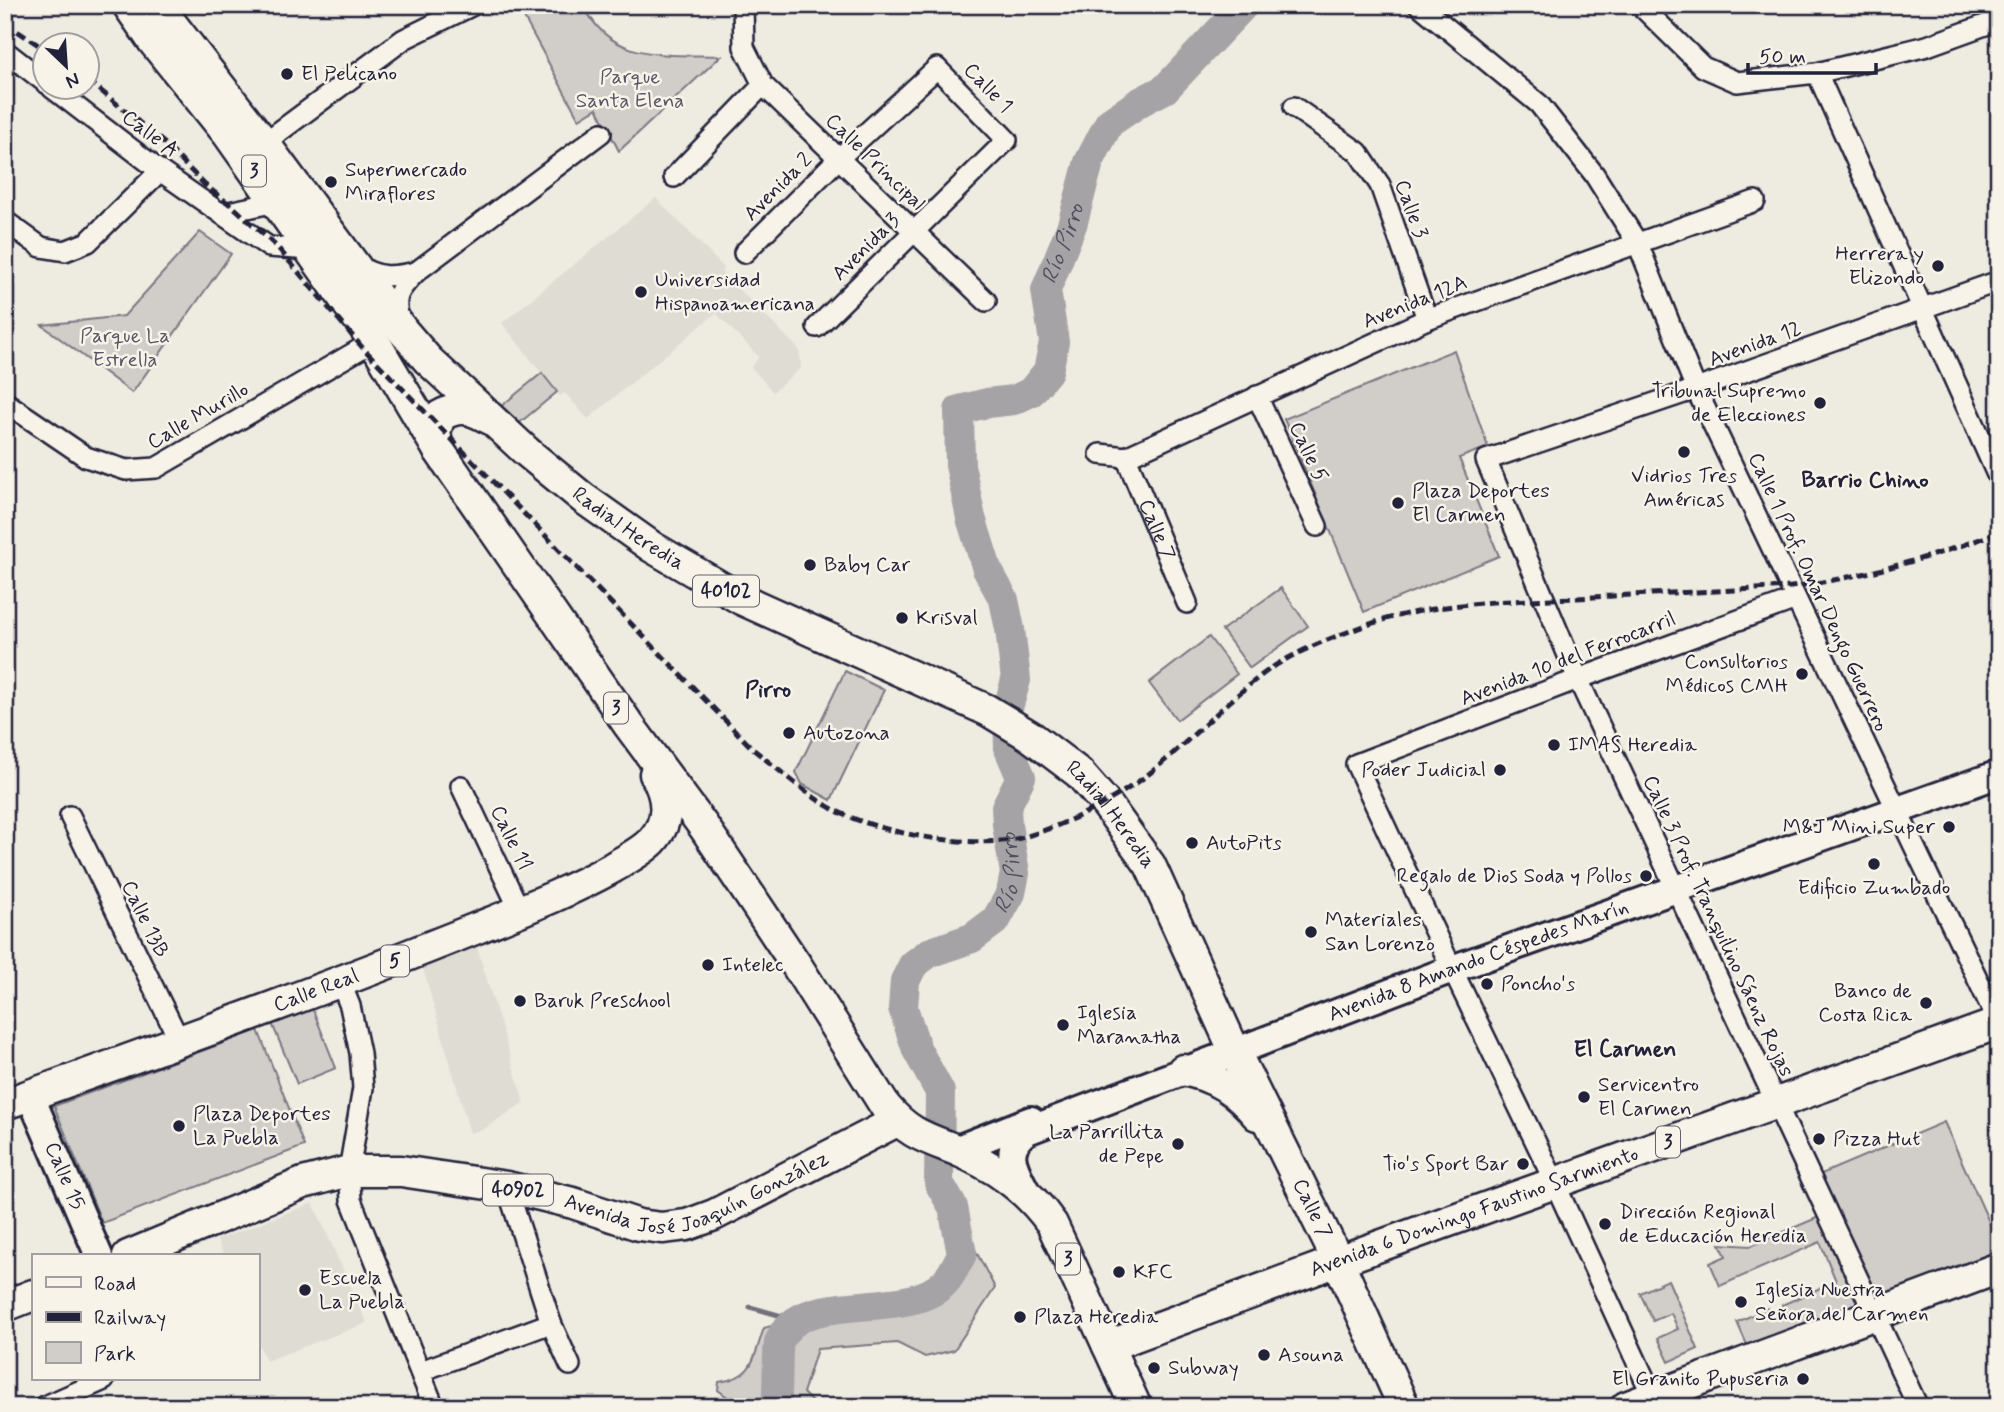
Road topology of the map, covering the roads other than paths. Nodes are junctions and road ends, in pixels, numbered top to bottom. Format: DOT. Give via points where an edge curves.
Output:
graph roads {
  1 [pos="128,5"];
  2 [pos="149,5"];
  3 [pos="157,5"];
  4 [pos="473,5"];
  5 [pos="743,5"];
  6 [pos="1419,5"];
  7 [pos="1640,5"];
  8 [pos="1999,20"];
  9 [pos="5,51"];
  10 [pos="937,68"];
  11 [pos="32,72"];
  12 [pos="1817,73"];
  13 [pos="763,85"];
  14 [pos="70,102"];
  15 [pos="1294,107"];
  16 [pos="601,133"];
  17 [pos="228,134"];
  18 [pos="1007,140"];
  19 [pos="264,143"];
  20 [pos="839,158"];
  21 [pos="160,171"];
  22 [pos="674,177"];
  23 [pos="1755,201"];
  24 [pos="276,202"];
  25 [pos="224,214"];
  26 [pos="5,221"];
  27 [pos="914,231"];
  28 [pos="1638,244"];
  29 [pos="332,251"];
  30 [pos="744,253"];
  31 [pos="416,272"];
  32 [pos="1999,281"];
  33 [pos="986,301"];
  34 [pos="1923,308"];
  35 [pos="1427,319"];
  36 [pos="817,327"];
  37 [pos="403,331"];
  38 [pos="374,341"];
  39 [pos="1696,389"];
  40 [pos="1257,396"];
  41 [pos="5,402"];
  42 [pos="495,421"];
  43 [pos="438,449"];
  44 [pos="1100,454"];
  45 [pos="1126,457"];
  46 [pos="1486,460"];
  47 [pos="1999,479"];
  48 [pos="1317,526"];
  49 [pos="1796,599"];
  50 [pos="1187,603"];
  51 [pos="1578,679"];
  52 [pos="628,724"];
  53 [pos="1999,774"];
  54 [pos="460,786"];
  55 [pos="1896,809"];
  56 [pos="70,816"];
  57 [pos="1675,888"];
  58 [pos="520,911"];
  59 [pos="1451,969"];
  60 [pos="340,981"];
  61 [pos="1216,1010"];
  62 [pos="1999,1024"];
  63 [pos="180,1042"];
  64 [pos="1234,1050"];
  65 [pos="1184,1070"];
  66 [pos="18,1099"];
  67 [pos="1776,1103"];
  68 [pos="906,1128"];
  69 [pos="1277,1140"];
  70 [pos="953,1149"];
  71 [pos="349,1171"];
  72 [pos="1554,1183"];
  73 [pos="506,1187"];
  74 [pos="1027,1193"];
  75 [pos="98,1254"];
  76 [pos="133,1254"];
  77 [pos="1338,1261"];
  78 [pos="1999,1268"];
  79 [pos="32,1295"];
  80 [pos="5,1306"];
  81 [pos="1876,1314"];
  82 [pos="551,1323"];
  83 [pos="1108,1346"];
  84 [pos="570,1365"];
  85 [pos="421,1370"];
  86 [pos="104,1380"];
  87 [pos="1646,1403"];
  88 [pos="43,1407"];
  89 [pos="434,1407"];
  90 [pos="1136,1407"];
  91 [pos="1404,1407"];
  92 [pos="1918,1407"];
  1 -- 17 [label="main road, Radial Heredia / 3"];
  2 -- 17 [label="main road" via="150,15"];
  3 -- 19 [label="main road, Radial Heredia / 3"];
  4 -- 19 [label="street" via="404,39"];
  5 -- 13 [label="street, Calle Principal" via="744,47"];
  6 -- 28 [label="street, Calle 1 Prof. Omar Dengo Guerrero" via="1539,104 1594,174"];
  7 -- 12 [label="street" via="1703,67 1722,77 1737,82"];
  8 -- 12 [label="street" via="1927,46"];
  9 -- 11 [label="street"];
  10 -- 18 [label="street, Calle 1"];
  10 -- 20 [label="street, Avenida 2"];
  12 -- 34 [label="street"];
  13 -- 20 [label="street, Calle Principal"];
  13 -- 22 [label="street"];
  14 -- 21 [label="street, Calle A"];
  15 -- 35 [label="street, Calle 3" via="1358,152 1380,185"];
  16 -- 31 [label="street"];
  17 -- 24 [label="main road, Radial Heredia / 3"];
  18 -- 27 [label="street, Avenida 3"];
  19 -- 24 [label="main road" via="260,161"];
  19 -- 29 [label="main road, Radial Heredia / 3"];
  20 -- 27 [label="street, Calle Principal"];
  20 -- 30 [label="street, Avenida 2"];
  21 -- 25 [label="street, Calle A"];
  21 -- 26 [label="street" via="88,242 65,251 41,247"];
  23 -- 28 [label="street, Avenida 12A"];
  24 -- 25 [label="street"];
  24 -- 29 [label="main road, Radial Heredia / 3"];
  24 -- 37 [label="main road" via="294,202 303,208 379,310"];
  25 -- 29 [label="street, Calle A" via="269,247"];
  27 -- 33 [label="street, Calle Principal"];
  27 -- 36 [label="street, Avenida 3"];
  28 -- 35 [label="street, Avenida 12A"];
  28 -- 39 [label="street, Calle 1 Prof. Omar Dengo Guerrero"];
  29 -- 31 [label="street" via="378,276"];
  29 -- 37 [label="main road, Radial Heredia / 40102"];
  29 -- 38 [label="main road, Radial Heredia / 3"];
  31 -- 37 [label="street" via="396,299"];
  32 -- 34 [label="street, Avenida 12"];
  34 -- 39 [label="street, Avenida 12"];
  34 -- 47 [label="street"];
  35 -- 40 [label="street, Avenida 12A"];
  37 -- 42 [label="main road, Radial Heredia / 40102"];
  38 -- 41 [label="street, Calle Murillo" via="156,468 125,470 86,457"];
  38 -- 43 [label="main road, Radial Heredia / 3"];
  39 -- 46 [label="street, Avenida 12"];
  39 -- 49 [label="street, Calle 1 Prof. Omar Dengo Guerrero"];
  40 -- 45 [label="street, Avenida 12A"];
  40 -- 48 [label="street, Calle 5"];
  42 -- 43 [label="main road" via="471,409 450,411 436,422"];
  42 -- 61 [label="main road, Radial Heredia / 40102" via="583,498 682,567 741,599 987,710 1079,773 1144,857"];
  43 -- 52 [label="main road, Radial Heredia / 3"];
  44 -- 45 [label="street"];
  45 -- 50 [label="street, Calle 7"];
  46 -- 51 [label="street, Calle 3 Prof. Tranquilino Sáenz Rojas"];
  49 -- 51 [label="street, Avenida 10 del Ferrocarril"];
  49 -- 55 [label="street, Calle 1 Prof. Omar Dengo Guerrero"];
  51 -- 57 [label="street, Calle 3 Prof. Tranquilino Sáenz Rojas"];
  51 -- 59 [label="street, Avenida 10 del Ferrocarril" via="1356,764"];
  52 -- 58 [label="main road, Calle Real / 5" via="666,796 662,828 624,861"];
  52 -- 68 [label="main road, Radial Heredia / 3" via="704,827 886,1107"];
  53 -- 55 [label="street, Avenida 8 Amando Céspedes Marín"];
  54 -- 58 [label="street, Calle 11"];
  55 -- 57 [label="street, Avenida 8 Amando Céspedes Marín"];
  55 -- 62 [label="street, Calle 1 Prof. Omar Dengo Guerrero"];
  56 -- 63 [label="street, Calle 13B"];
  57 -- 59 [label="street, Avenida 8 Amando Céspedes Marín"];
  57 -- 67 [label="street, Calle 3 Prof. Tranquilino Sáenz Rojas"];
  58 -- 60 [label="main road, Calle Real / 5"];
  59 -- 64 [label="street, Avenida 8 Amando Céspedes Marín"];
  59 -- 72 [label="street"];
  60 -- 63 [label="main road, Calle Real / 5"];
  60 -- 71 [label="street" via="350,1006 363,1088"];
  61 -- 64 [label="main road, Radial Heredia / 40102"];
  61 -- 70 [label="street" via="1211,1038 1199,1055"];
  62 -- 67 [label="main road, Avenida 6 Domingo Faustino Sarmiento / 3"];
  63 -- 66 [label="main road, Calle Real / 5"];
  64 -- 65 [label="street, Avenida 8 Amando Céspedes Marín"];
  64 -- 69 [label="main road, Calle 7"];
  65 -- 69 [label="main road" via="1229,1087"];
  65 -- 74 [label="street, Avenida 8 Amando Céspedes Marín" via="1027,1130 1012,1147 1015,1170"];
  66 -- 75 [label="street, Calle 15"];
  67 -- 72 [label="main road, Avenida 6 Domingo Faustino Sarmiento / 3"];
  67 -- 81 [label="street, Calle 3 Prof. Tranquilino Sáenz Rojas"];
  68 -- 70 [label="main road, 3"];
  68 -- 73 [label="main road, Avenida José Joaquín González / 40902" via="713,1215 662,1228"];
  69 -- 77 [label="main road, Calle 7"];
  70 -- 74 [label="main road, 3" via="1002,1173"];
  71 -- 73 [label="main road, Avenida José Joaquín González / 40902" via="401,1171"];
  71 -- 76 [label="main road, Avenida José Joaquín González / 40902" via="303,1182"];
  71 -- 85 [label="street" via="351,1200"];
  72 -- 77 [label="main road, Avenida 6 Domingo Faustino Sarmiento / 3"];
  72 -- 87 [label="street"];
  73 -- 82 [label="street"];
  74 -- 83 [label="main road, 3" via="1052,1224"];
  77 -- 83 [label="main road, Avenida 6 Domingo Faustino Sarmiento / 3"];
  77 -- 91 [label="main road, Calle 7"];
  78 -- 81 [label="main road"];
  79 -- 80 [label="main road"];
  81 -- 87 [label="main road"];
  81 -- 92 [label="street, Calle 3 Prof. Tranquilino Sáenz Rojas"];
  82 -- 84 [label="street"];
  82 -- 85 [label="street"];
  83 -- 90 [label="main road, 3"];
  85 -- 89 [label="street"];
  86 -- 88 [label="street"];
}
